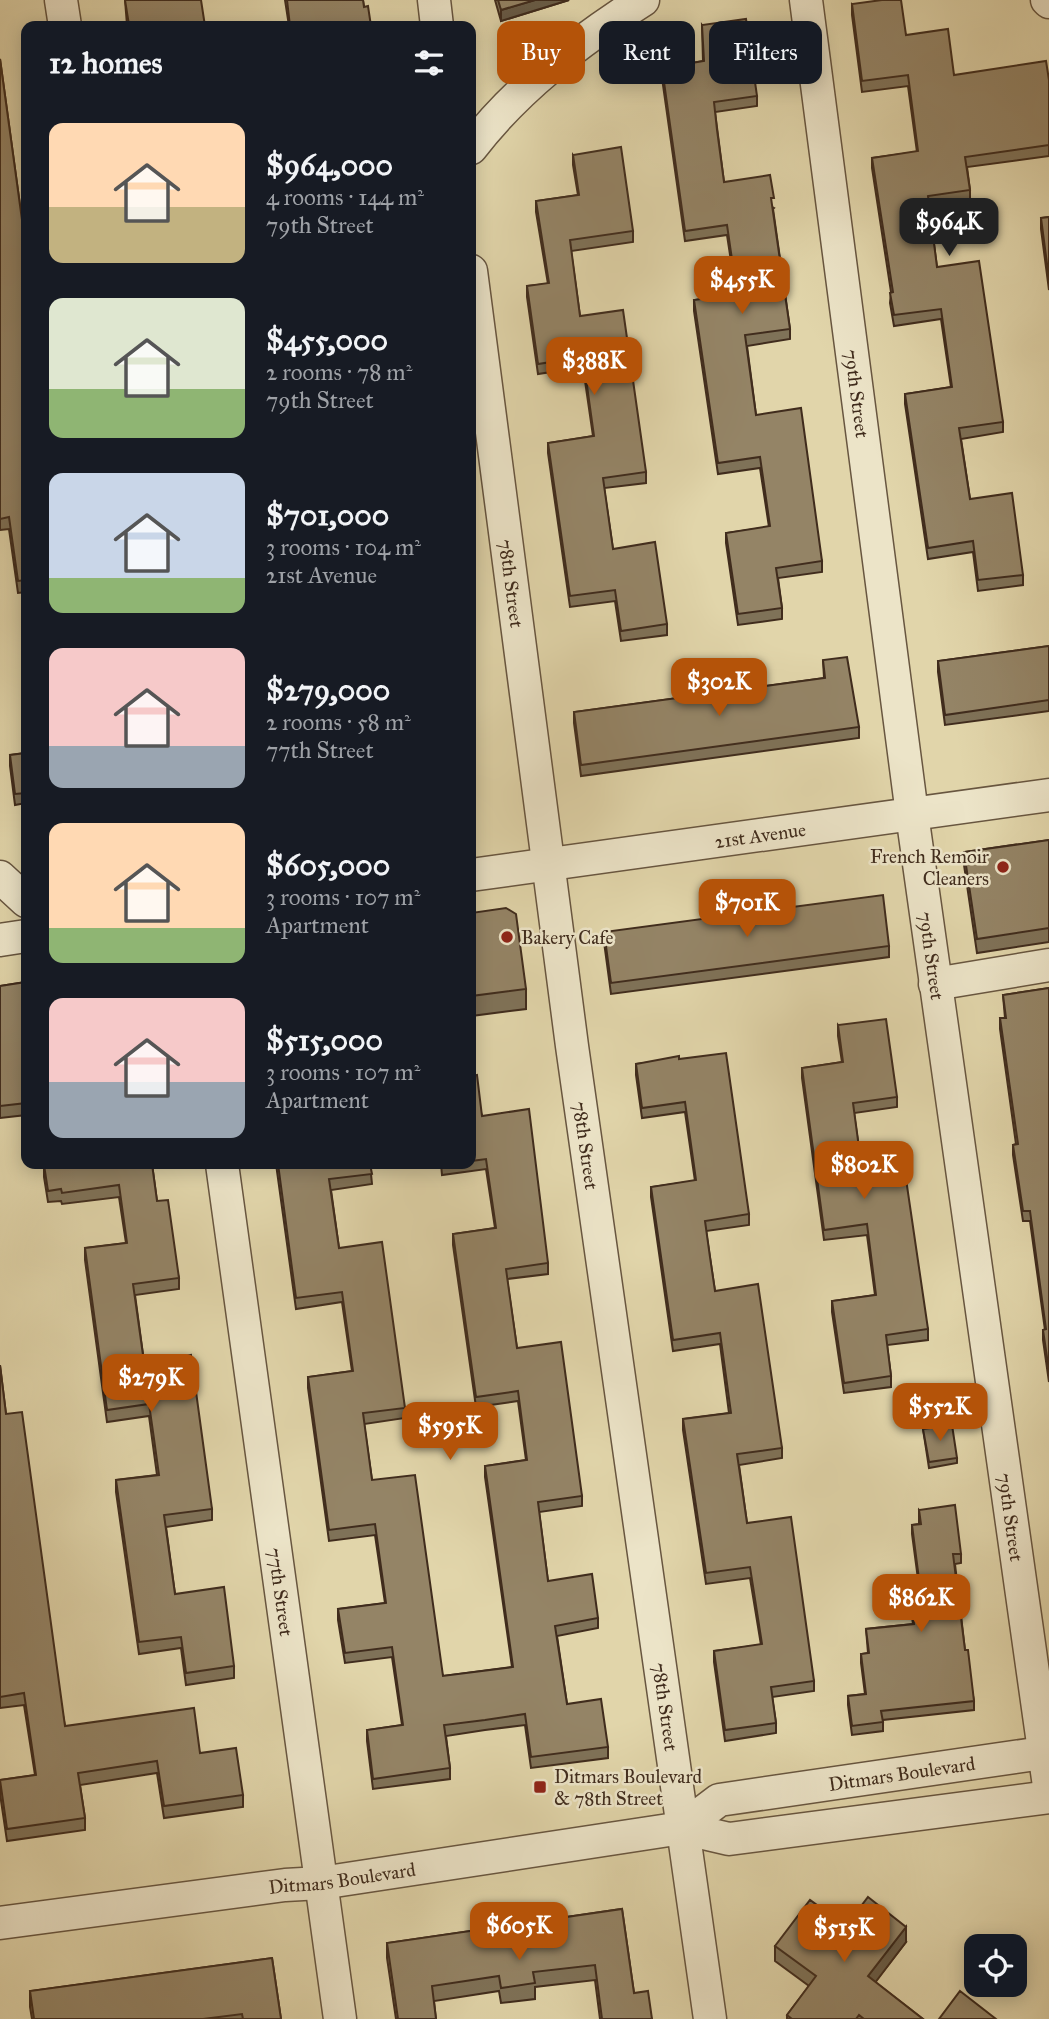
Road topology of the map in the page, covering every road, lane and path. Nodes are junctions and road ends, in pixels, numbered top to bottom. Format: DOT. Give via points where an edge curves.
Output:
graph roads {
  1 [pos="61,0"];
  2 [pos="434,0"];
  3 [pos="643,0"];
  4 [pos="806,0"];
  5 [pos="64,21"];
  6 [pos="436,21"];
  7 [pos="476,141"];
  8 [pos="476,309"];
  9 [pos="1049,795"];
  10 [pos="912,814"];
  11 [pos="549,865"];
  12 [pos="476,874"];
  13 [pos="0,877"];
  14 [pos="21,896"];
  15 [pos="21,937"];
  16 [pos="0,940"];
  17 [pos="1049,965"];
  18 [pos="935,984"];
  19 [pos="223,1169"];
  20 [pos="1046,1752"];
  21 [pos="1049,1786"];
  22 [pos="1049,1797"];
  23 [pos="682,1828"];
  24 [pos="321,1883"];
  25 [pos="0,1923"];
  26 [pos="340,2019"];
  27 [pos="710,2019"];
  1 -- 5 [label="street"];
  2 -- 6 [label="street"];
  3 -- 7 [label="street" via="549,67 492,120"];
  4 -- 10 [label="street, 79th Street"];
  8 -- 11 [label="street, 78th Street"];
  9 -- 10 [label="street, 21st Avenue"];
  10 -- 11 [label="street, 21st Avenue"];
  10 -- 18 [label="street, 79th Street"];
  11 -- 12 [label="street, 21st Avenue"];
  11 -- 23 [label="street, 78th Street"];
  13 -- 14 [label="street"];
  15 -- 16 [label="street"];
  17 -- 18 [label="street"];
  18 -- 20 [label="street, 79th Street"];
  19 -- 24 [label="street, 77th Street"];
  20 -- 21 [label="street, 79th Street"];
  20 -- 23 [label="street, Ditmars Boulevard" via="719,1800"];
  22 -- 23 [label="street, Ditmars Boulevard" via="729,1839"];
  23 -- 24 [label="street, Ditmars Boulevard"];
  23 -- 27 [label="street, 78th Street"];
  24 -- 25 [label="street, Ditmars Boulevard"];
  24 -- 26 [label="street, 77th Street"];
}
